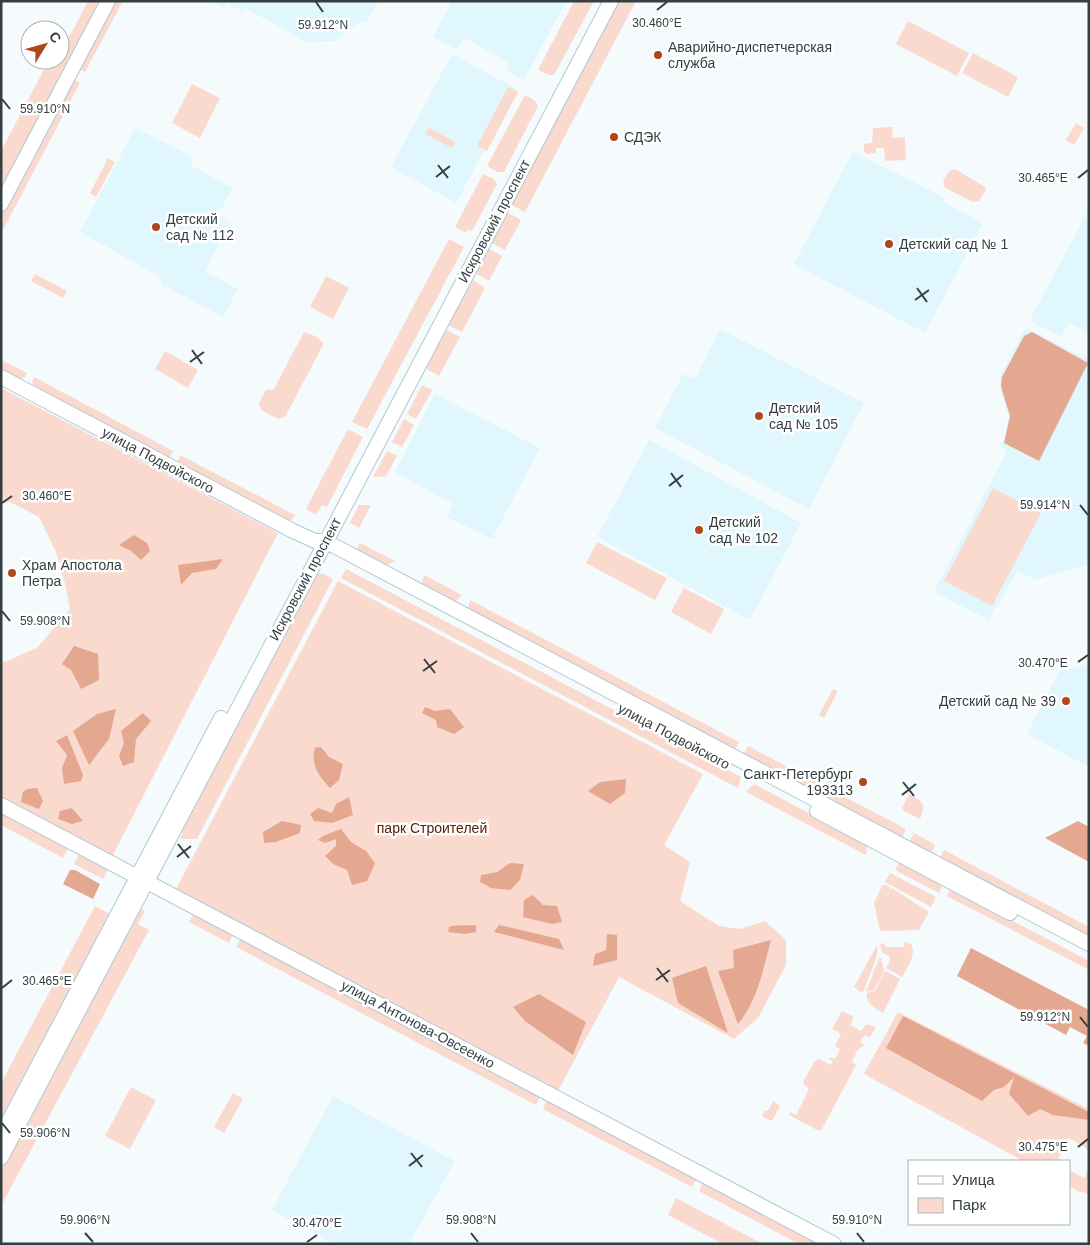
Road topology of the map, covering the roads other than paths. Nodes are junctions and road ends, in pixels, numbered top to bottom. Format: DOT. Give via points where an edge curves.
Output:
graph roads {
  1 [pos="108,1"];
  2 [pos="600,1"];
  3 [pos="611,1"];
  4 [pos="1,204"];
  5 [pos="1,377"];
  6 [pos="321,544"];
  7 [pos="1,805"];
  8 [pos="142,879"];
  9 [pos="1089,944"];
  10 [pos="1089,955"];
  11 [pos="1,1136"];
  12 [pos="1,1158"];
  13 [pos="834,1244"];
  1 -- 4 [label="street"];
  2 -- 6 [label="street, Искровский проспект"];
  3 -- 6 [label="street, Искровский проспект"];
  5 -- 6 [label="street, улица Подвойского"];
  6 -- 8 [label="street, Искровский проспект"];
  6 -- 9 [label="street, улица Подвойского"];
  6 -- 10 [label="street, улица Подвойского"];
  7 -- 8 [label="street, улица Антонова-Овсеенко"];
  8 -- 11 [label="street, Искровский проспект"];
  8 -- 12 [label="street, Искровский проспект"];
  8 -- 13 [label="street, улица Антонова-Овсеенко"];
}
